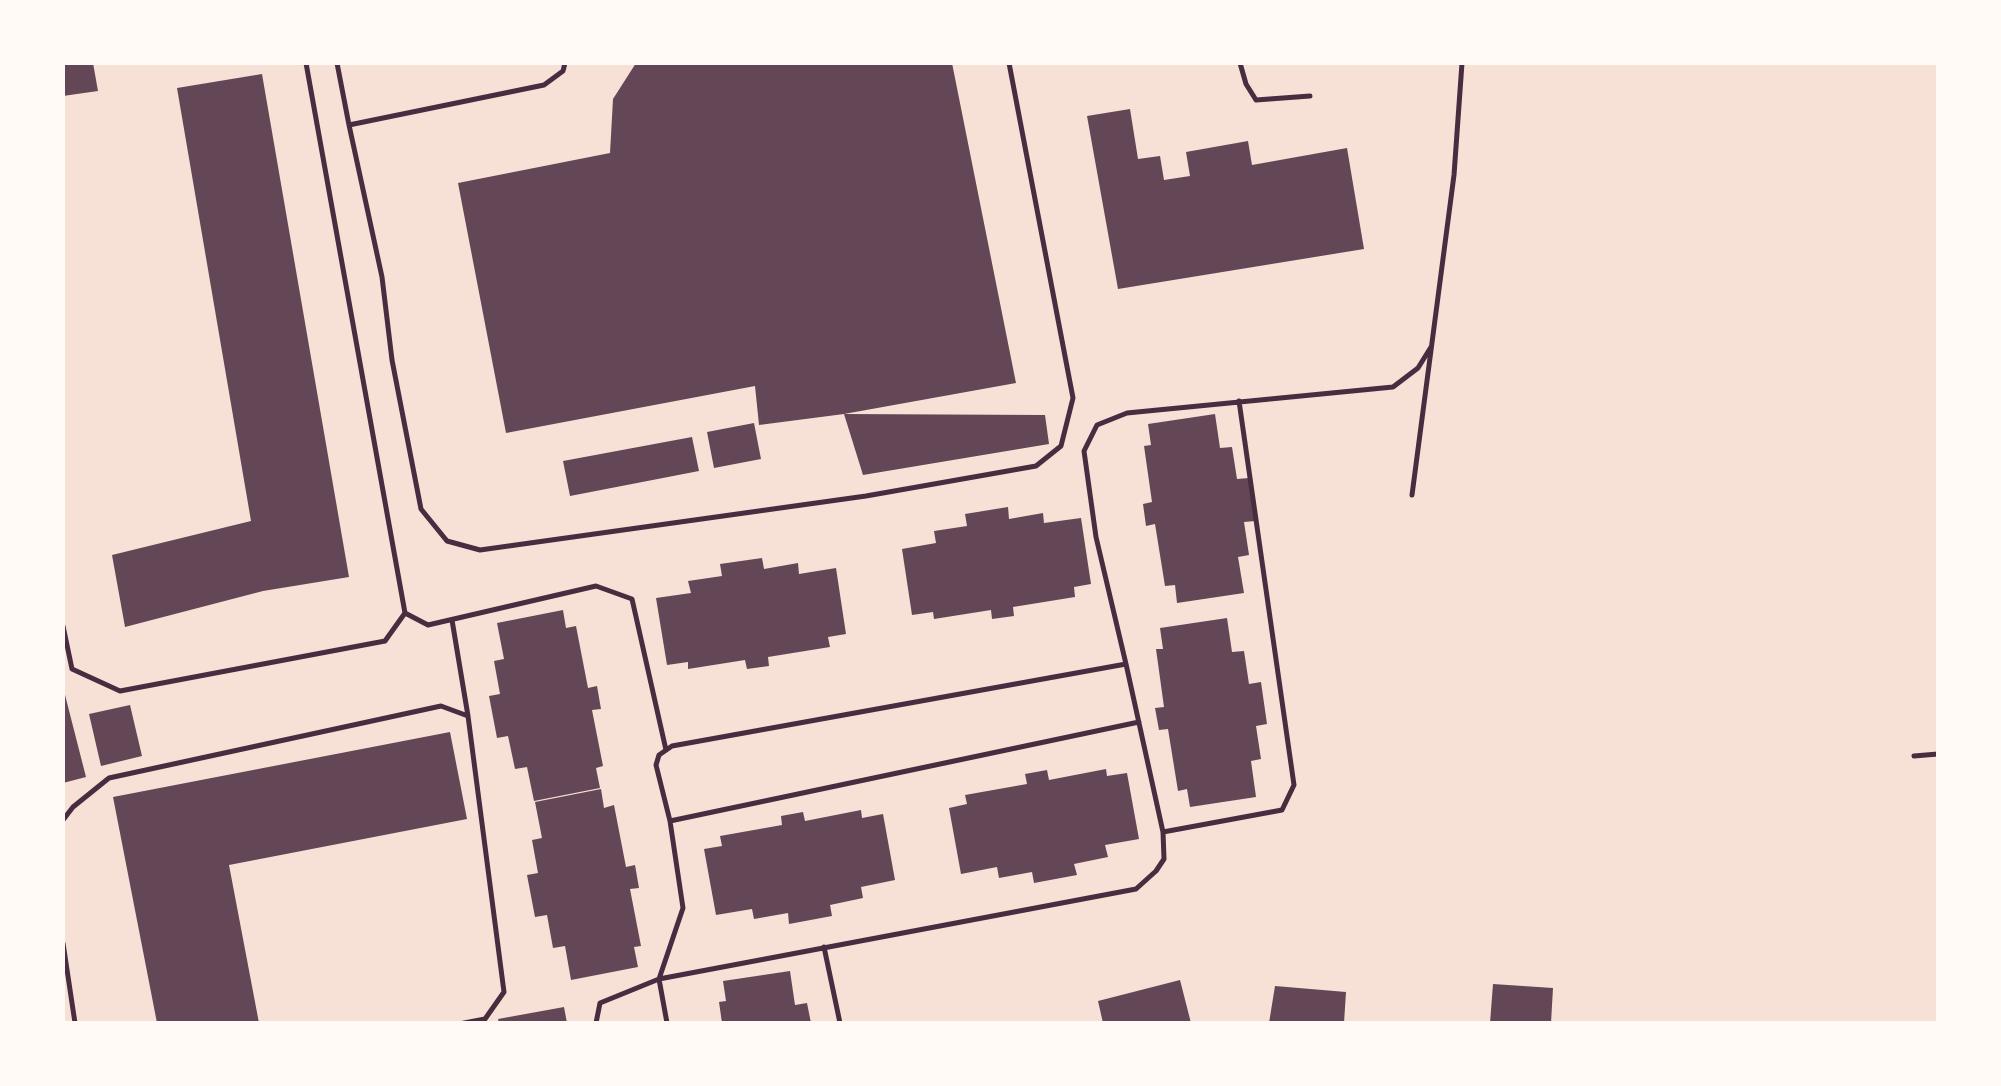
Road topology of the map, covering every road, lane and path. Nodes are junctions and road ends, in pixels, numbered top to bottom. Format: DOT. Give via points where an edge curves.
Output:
graph roads {
  1 [pos="306,63"];
  2 [pos="337,63"];
  3 [pos="565,63"];
  4 [pos="1009,63"];
  5 [pos="1240,63"];
  6 [pos="1462,63"];
  7 [pos="1310,96"];
  8 [pos="349,125"];
  9 [pos="1431,347"];
  10 [pos="1239,401"];
  11 [pos="1412,495"];
  12 [pos="405,613"];
  13 [pos="452,620"];
  14 [pos="63,626"];
  15 [pos="1126,664"];
  16 [pos="468,716"];
  17 [pos="1139,722"];
  18 [pos="666,750"];
  19 [pos="1938,754"];
  20 [pos="1914,756"];
  21 [pos="63,820"];
  22 [pos="670,821"];
  23 [pos="1163,832"];
  24 [pos="63,943"];
  25 [pos="824,947"];
  26 [pos="659,979"];
  27 [pos="75,1023"];
  28 [pos="464,1023"];
  29 [pos="596,1023"];
  30 [pos="667,1023"];
  31 [pos="840,1023"];
  1 -- 12 [label="lane"];
  2 -- 8 [label="lane"];
  3 -- 8 [label="lane" via="563,71 544,85"];
  4 -- 8 [label="lane" via="1073,398 1061,446 1036,466 866,496 480,550 447,541 421,509 392,360 382,278"];
  5 -- 7 [label="lane" via="1256,100"];
  6 -- 9 [label="lane" via="1454,175"];
  9 -- 10 [label="lane" via="1418,368 1393,387"];
  9 -- 11 [label="lane"];
  10 -- 15 [label="lane" via="1128,413 1097,425 1084,451 1096,537"];
  10 -- 23 [label="lane" via="1294,785 1282,810"];
  12 -- 13 [label="lane" via="428,625"];
  12 -- 14 [label="lane" via="385,641 120,691 72,669"];
  13 -- 16 [label="lane"];
  13 -- 18 [label="lane" via="596,586 632,599"];
  15 -- 17 [label="lane"];
  15 -- 18 [label="lane"];
  16 -- 21 [label="lane" via="441,706 109,778"];
  16 -- 28 [label="lane" via="505,992 485,1019"];
  17 -- 22 [label="lane"];
  17 -- 23 [label="lane"];
  18 -- 22 [label="lane" via="656,765"];
  19 -- 20 [label="lane"];
  22 -- 26 [label="lane" via="683,908"];
  23 -- 25 [label="lane" via="1164,859 1136,889"];
  24 -- 27 [label="lane"];
  25 -- 26 [label="lane"];
  25 -- 31 [label="lane"];
  26 -- 29 [label="lane" via="600,1003"];
  26 -- 30 [label="lane"];
}
